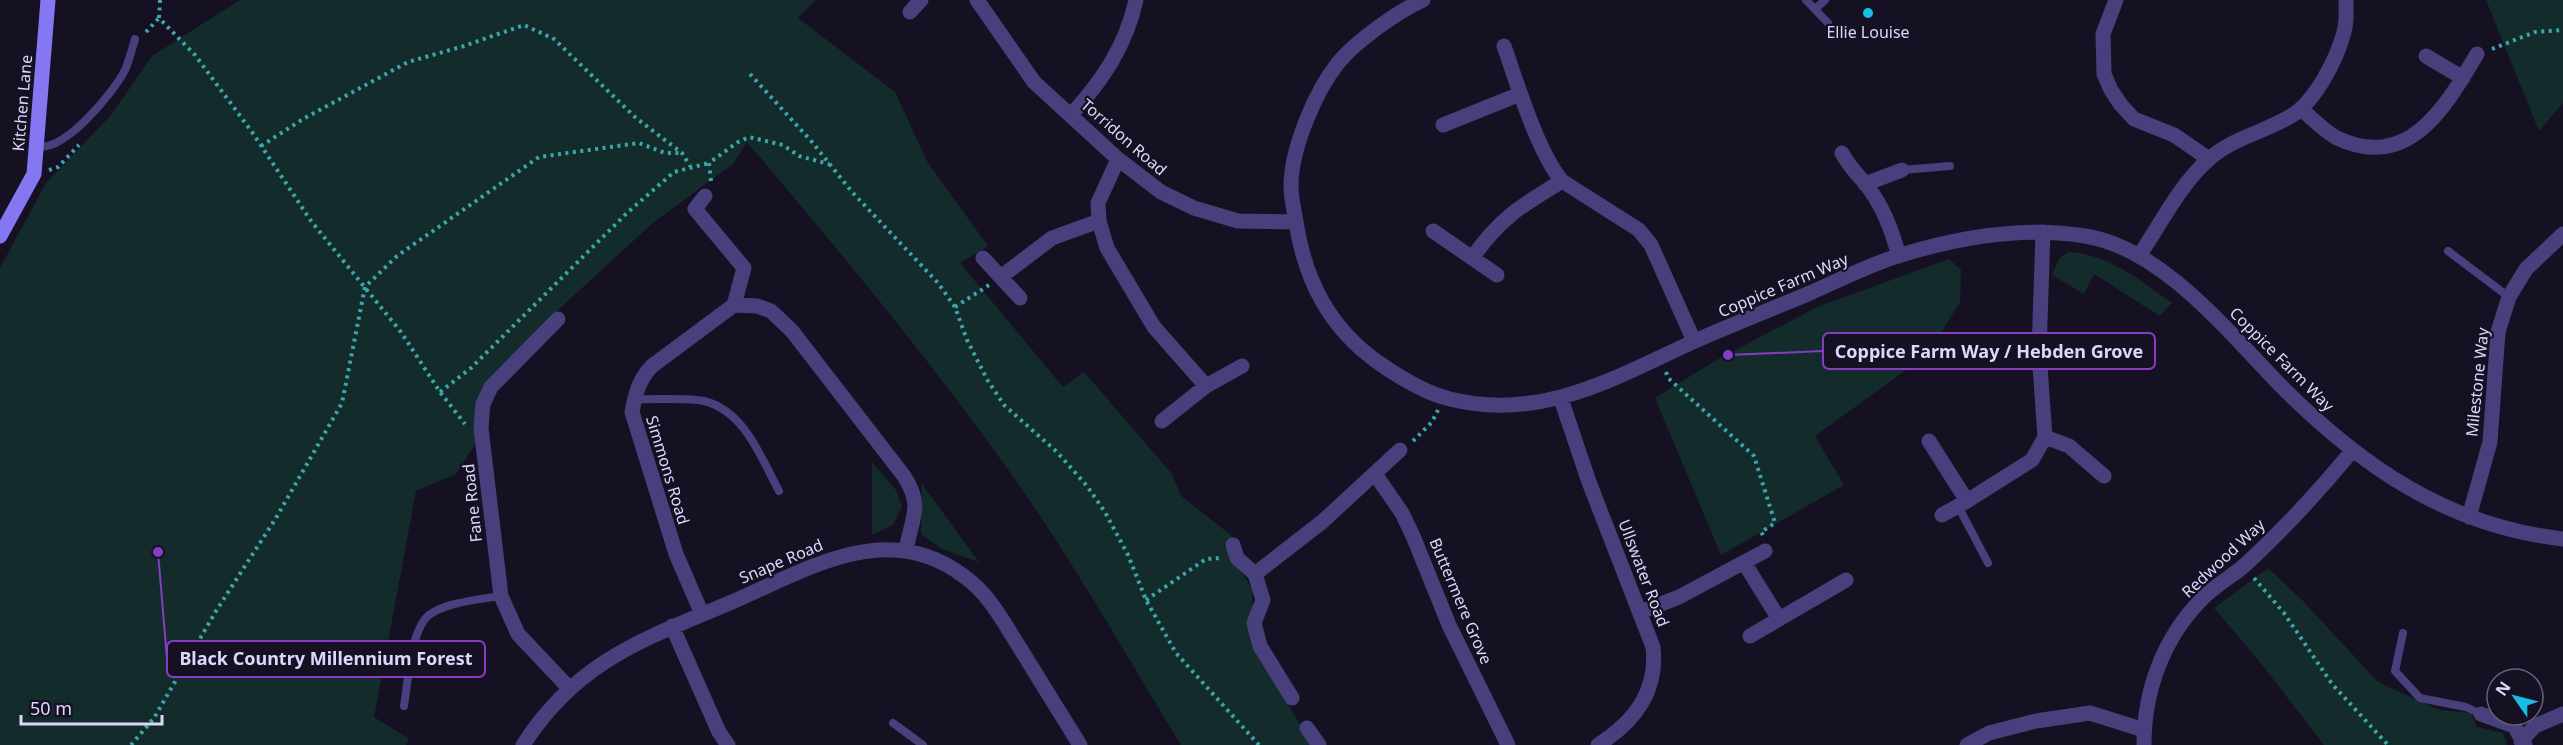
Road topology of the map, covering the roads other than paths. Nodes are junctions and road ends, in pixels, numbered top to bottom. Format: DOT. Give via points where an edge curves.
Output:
graph roads {
  1 [pos="48,0"];
  2 [pos="921,0"];
  3 [pos="977,0"];
  4 [pos="1136,0"];
  5 [pos="1423,0"];
  6 [pos="1806,0"];
  7 [pos="1825,0"];
  8 [pos="2116,0"];
  9 [pos="2346,0"];
  10 [pos="1398,5"];
  11 [pos="1815,9"];
  12 [pos="910,12"];
  13 [pos="1828,23"];
  14 [pos="135,39"];
  15 [pos="1504,46"];
  16 [pos="2477,54"];
  17 [pos="2426,56"];
  18 [pos="2463,78"];
  19 [pos="1520,94"];
  20 [pos="2301,109"];
  21 [pos="1071,115"];
  22 [pos="1443,125"];
  23 [pos="37,146"];
  24 [pos="1842,153"];
  25 [pos="1118,159"];
  26 [pos="2209,159"];
  27 [pos="1950,166"];
  28 [pos="1902,170"];
  29 [pos="1562,181"];
  30 [pos="1865,184"];
  31 [pos="705,196"];
  32 [pos="1099,221"];
  33 [pos="1296,222"];
  34 [pos="1433,231"];
  35 [pos="2043,232"];
  36 [pos="2563,234"];
  37 [pos="0,236"];
  38 [pos="2448,251"];
  39 [pos="1899,255"];
  40 [pos="2139,256"];
  41 [pos="983,258"];
  42 [pos="1472,258"];
  43 [pos="1497,275"];
  44 [pos="1002,276"];
  45 [pos="2510,297"];
  46 [pos="1020,298"];
  47 [pos="734,305"];
  48 [pos="558,319"];
  49 [pos="1694,341"];
  50 [pos="1242,366"];
  51 [pos="1206,386"];
  52 [pos="635,399"];
  53 [pos="1561,399"];
  54 [pos="1162,421"];
  55 [pos="2045,437"];
  56 [pos="1929,441"];
  57 [pos="1400,450"];
  58 [pos="2352,451"];
  59 [pos="1375,474"];
  60 [pos="2104,476"];
  61 [pos="779,491"];
  62 [pos="1963,503"];
  63 [pos="1942,515"];
  64 [pos="2469,517"];
  65 [pos="2563,539"];
  66 [pos="906,550"];
  67 [pos="1765,551"];
  68 [pos="1235,552"];
  69 [pos="1988,563"];
  70 [pos="1745,564"];
  71 [pos="1255,574"];
  72 [pos="1846,580"];
  73 [pos="501,596"];
  74 [pos="1640,612"];
  75 [pos="702,614"];
  76 [pos="1779,619"];
  77 [pos="672,626"];
  78 [pos="2403,633"];
  79 [pos="1750,636"];
  80 [pos="569,688"];
  81 [pos="1292,698"];
  82 [pos="404,706"];
  83 [pos="2481,714"];
  84 [pos="2563,714"];
  85 [pos="893,723"];
  86 [pos="1307,728"];
  87 [pos="2144,738"];
  88 [pos="1075,743"];
  89 [pos="2523,743"];
  90 [pos="523,745"];
  91 [pos="728,745"];
  92 [pos="923,745"];
  93 [pos="1318,745"];
  94 [pos="1508,745"];
  95 [pos="1598,745"];
  96 [pos="1967,745"];
  1 -- 23 [label="street, Kitchen Lane"];
  2 -- 12 [label="street"];
  3 -- 21 [label="street, Torridon Road" via="1034,82"];
  4 -- 21 [label="street" via="1125,39 1113,63"];
  5 -- 10 [label="street, Coppice Farm Way"];
  6 -- 11 [label="lane"];
  7 -- 11 [label="lane"];
  8 -- 26 [label="street" via="2103,34 2104,74 2111,90 2134,118 2174,135"];
  9 -- 20 [label="street" via="2345,30 2336,58"];
  10 -- 33 [label="street, Coppice Farm Way" via="1340,60 1319,91 1295,160 1291,186"];
  11 -- 13 [label="lane"];
  14 -- 23 [label="lane" via="125,70 105,101 79,127 43,148"];
  15 -- 19 [label="street"];
  16 -- 18 [label="street"];
  17 -- 18 [label="street"];
  18 -- 20 [label="street" via="2426,128 2404,141 2385,146 2363,146 2336,137"];
  19 -- 22 [label="street"];
  19 -- 29 [label="street" via="1552,170"];
  20 -- 26 [label="street"];
  21 -- 25 [label="street, Torridon Road"];
  23 -- 37 [label="street, Kitchen Lane" via="34,174"];
  24 -- 30 [label="street"];
  25 -- 32 [label="street" via="1098,203"];
  25 -- 33 [label="street, Torridon Road" via="1161,192 1194,208 1238,221"];
  26 -- 40 [label="street" via="2195,173"];
  27 -- 28 [label="lane"];
  28 -- 30 [label="street"];
  29 -- 42 [label="street" via="1512,212 1488,234"];
  29 -- 49 [label="street" via="1639,230 1651,245"];
  30 -- 39 [label="street" via="1888,218"];
  31 -- 47 [label="street" via="694,209 744,268"];
  32 -- 44 [label="street" via="1052,238"];
  32 -- 51 [label="street" via="1107,248 1154,327"];
  33 -- 53 [label="street, Coppice Farm Way" via="1308,275 1323,303 1365,354 1445,398 1474,404"];
  34 -- 42 [label="street"];
  35 -- 39 [label="street, Coppice Farm Way" via="1988,234"];
  35 -- 40 [label="street, Coppice Farm Way" via="2088,236"];
  35 -- 55 [label="street" via="2040,352"];
  36 -- 45 [label="street, Milestone Way" via="2526,269"];
  38 -- 45 [label="lane"];
  39 -- 49 [label="street, Coppice Farm Way"];
  40 -- 58 [label="street, Coppice Farm Way" via="2211,314"];
  41 -- 44 [label="street"];
  42 -- 43 [label="street"];
  44 -- 46 [label="street"];
  45 -- 64 [label="street, Milestone Way" via="2498,332 2490,442"];
  47 -- 52 [label="street, Simmons Road" via="652,366 644,374"];
  47 -- 66 [label="street" via="771,311 792,331 904,476 914,491 917,509"];
  48 -- 73 [label="street, Fane Road" via="490,387 483,404 482,428"];
  49 -- 53 [label="street, Coppice Farm Way" via="1613,380"];
  50 -- 51 [label="street"];
  51 -- 54 [label="street"];
  52 -- 61 [label="lane" via="704,401 727,411 747,432"];
  52 -- 75 [label="street, Simmons Road" via="632,412 655,492"];
  53 -- 74 [label="street, Ullswater Road"];
  55 -- 60 [label="street" via="2069,446"];
  55 -- 62 [label="street" via="2032,460"];
  56 -- 62 [label="street"];
  57 -- 59 [label="street"];
  58 -- 64 [label="street, Coppice Farm Way" via="2401,485"];
  58 -- 87 [label="street, Redwood Way" via="2319,491 2244,566 2202,598 2173,633 2152,686"];
  59 -- 71 [label="street"];
  59 -- 94 [label="street, Buttermere Grove" via="1402,513 1453,634"];
  62 -- 63 [label="street"];
  62 -- 69 [label="lane"];
  64 -- 65 [label="street, Coppice Farm Way"];
  66 -- 75 [label="street, Snape Road" via="845,554"];
  66 -- 88 [label="street, Snape Road" via="928,556 965,576 990,602"];
  67 -- 70 [label="street"];
  68 -- 71 [label="street"];
  70 -- 74 [label="street"];
  70 -- 76 [label="street"];
  71 -- 81 [label="street" via="1263,600 1254,623 1260,646"];
  72 -- 76 [label="street"];
  73 -- 80 [label="street, Fane Road" via="518,634"];
  73 -- 82 [label="lane" via="444,607 426,618 416,635"];
  74 -- 95 [label="street, Ullswater Road" via="1653,646 1651,683 1634,717"];
  75 -- 77 [label="street, Snape Road"];
  76 -- 79 [label="street"];
  77 -- 80 [label="street, Snape Road" via="626,648"];
  77 -- 91 [label="street" via="718,732"];
  78 -- 83 [label="lane" via="2395,671 2414,693"];
  80 -- 90 [label="street, Snape Road"];
  83 -- 89 [label="street" via="2514,726"];
  84 -- 89 [label="street" via="2535,726"];
  85 -- 92 [label="lane"];
  86 -- 93 [label="street"];
  87 -- 96 [label="street" via="2091,713 1989,733"];
}
